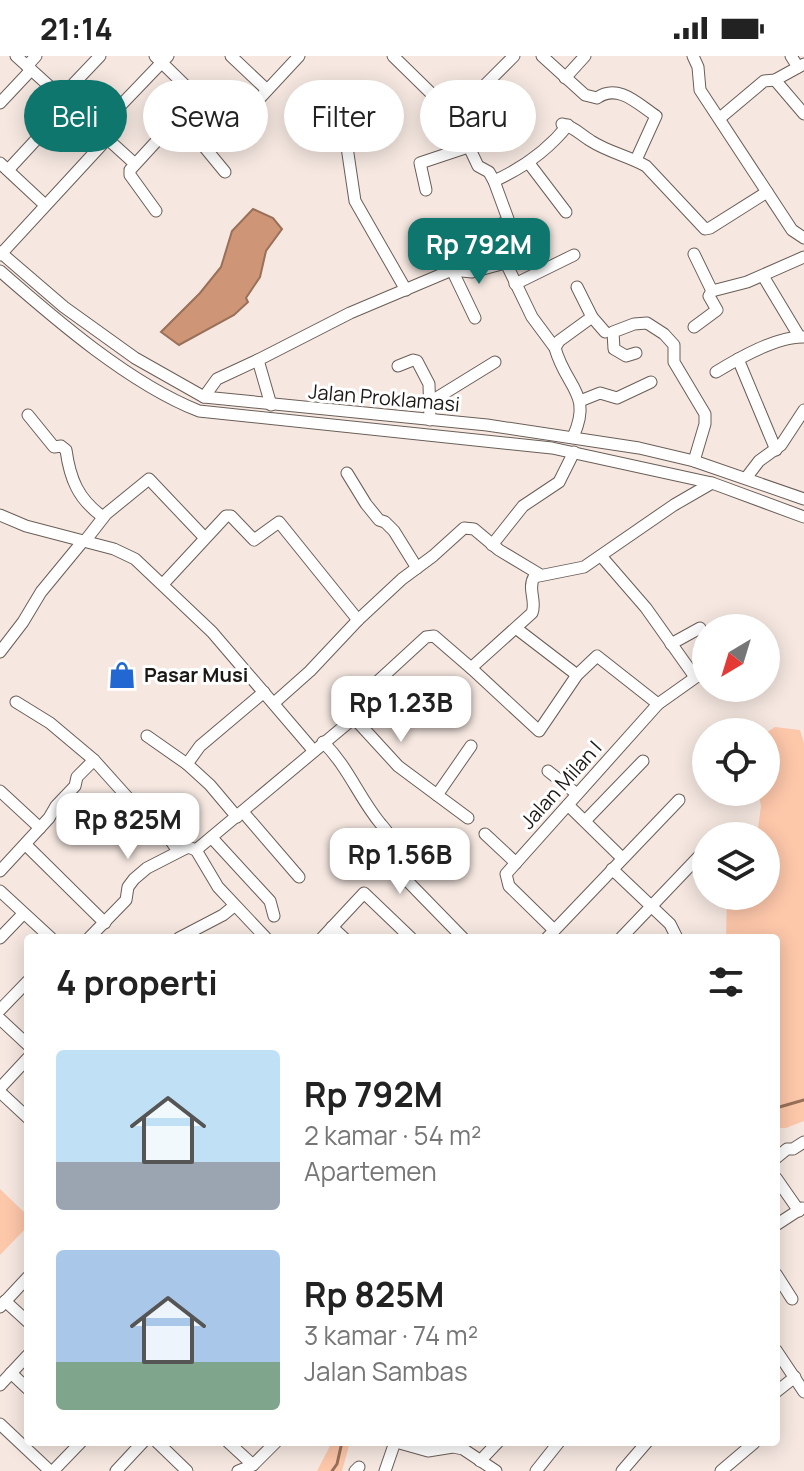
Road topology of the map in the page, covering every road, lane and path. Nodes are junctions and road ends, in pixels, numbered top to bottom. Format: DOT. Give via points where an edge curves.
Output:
graph roads {
  1 [pos="16,56"];
  2 [pos="36,56"];
  3 [pos="100,56"];
  4 [pos="231,56"];
  5 [pos="299,56"];
  6 [pos="393,56"];
  7 [pos="514,56"];
  8 [pos="542,56"];
  9 [pos="585,56"];
  10 [pos="693,56"];
  11 [pos="791,56"];
  12 [pos="161,58"];
  13 [pos="801,66"];
  14 [pos="29,68"];
  15 [pos="565,78"];
  16 [pos="42,80"];
  17 [pos="81,80"];
  18 [pos="181,80"];
  19 [pos="256,80"];
  20 [pos="490,80"];
  21 [pos="775,80"];
  22 [pos="420,82"];
  23 [pos="268,89"];
  24 [pos="127,96"];
  25 [pos="0,103"];
  26 [pos="804,114"];
  27 [pos="720,118"];
  28 [pos="24,145"];
  29 [pos="95,152"];
  30 [pos="122,152"];
  31 [pos="144,152"];
  32 [pos="209,152"];
  33 [pos="348,152"];
  34 [pos="453,152"];
  35 [pos="471,152"];
  36 [pos="636,160"];
  37 [pos="528,162"];
  38 [pos="134,163"];
  39 [pos="4,166"];
  40 [pos="225,172"];
  41 [pos="494,181"];
  42 [pos="426,190"];
  43 [pos="767,192"];
  44 [pos="45,205"];
  45 [pos="156,211"];
  46 [pos="566,212"];
  47 [pos="804,238"];
  48 [pos="1,253"];
  49 [pos="694,254"];
  50 [pos="574,255"];
  51 [pos="804,257"];
  52 [pos="505,263"];
  53 [pos="452,270"];
  54 [pos="0,271"];
  55 [pos="763,276"];
  56 [pos="515,284"];
  57 [pos="577,287"];
  58 [pos="406,290"];
  59 [pos="712,291"];
  60 [pos="592,317"];
  61 [pos="475,318"];
  62 [pos="694,327"];
  63 [pos="605,332"];
  64 [pos="802,337"];
  65 [pos="117,345"];
  66 [pos="555,348"];
  67 [pos="636,353"];
  68 [pos="108,358"];
  69 [pos="738,359"];
  70 [pos="258,360"];
  71 [pos="495,362"];
  72 [pos="398,366"];
  73 [pos="716,372"];
  74 [pos="651,382"];
  75 [pos="189,391"];
  76 [pos="204,397"];
  77 [pos="580,401"];
  78 [pos="430,402"];
  79 [pos="271,405"];
  80 [pos="187,406"];
  81 [pos="804,410"];
  82 [pos="28,415"];
  83 [pos="430,420"];
  84 [pos="573,437"];
  85 [pos="586,440"];
  86 [pos="776,450"];
  87 [pos="578,453"];
  88 [pos="694,461"];
  89 [pos="347,473"];
  90 [pos="746,478"];
  91 [pos="712,483"];
  92 [pos="804,499"];
  93 [pos="0,515"];
  94 [pos="103,517"];
  95 [pos="804,517"];
  96 [pos="204,537"];
  97 [pos="84,541"];
  98 [pos="492,545"];
  99 [pos="601,556"];
  100 [pos="417,568"];
  101 [pos="539,574"];
  102 [pos="163,584"];
  103 [pos="358,620"];
  104 [pos="517,629"];
  105 [pos="692,632"];
  106 [pos="671,644"];
  107 [pos="0,652"];
  108 [pos="692,664"];
  109 [pos="471,668"];
  110 [pos="577,675"];
  111 [pos="692,679"];
  112 [pos="264,692"];
  113 [pos="16,702"];
  114 [pos="274,703"];
  115 [pos="658,704"];
  116 [pos="354,718"];
  117 [pos="147,736"];
  118 [pos="318,746"];
  119 [pos="471,746"];
  120 [pos="94,760"];
  121 [pos="643,761"];
  122 [pos="187,764"];
  123 [pos="548,771"];
  124 [pos="0,791"];
  125 [pos="577,794"];
  126 [pos="437,795"];
  127 [pos="679,800"];
  128 [pos="568,805"];
  129 [pos="240,815"];
  130 [pos="468,818"];
  131 [pos="585,821"];
  132 [pos="40,828"];
  133 [pos="527,829"];
  134 [pos="485,834"];
  135 [pos="212,838"];
  136 [pos="539,838"];
  137 [pos="26,845"];
  138 [pos="196,850"];
  139 [pos="178,851"];
  140 [pos="622,858"];
  141 [pos="516,863"];
  142 [pos="692,863"];
  143 [pos="612,869"];
  144 [pos="0,871"];
  145 [pos="299,877"];
  146 [pos="0,891"];
  147 [pos="651,905"];
  148 [pos="234,906"];
  149 [pos="23,914"];
  150 [pos="274,916"];
  151 [pos="105,923"];
  152 [pos="332,927"];
  153 [pos="46,934"];
  154 [pos="93,934"];
  155 [pos="187,934"];
  156 [pos="262,934"];
  157 [pos="326,934"];
  158 [pos="340,934"];
  159 [pos="407,934"];
  160 [pos="459,934"];
  161 [pos="551,934"];
  162 [pos="625,934"];
  163 [pos="675,934"];
  164 [pos="0,938"];
  165 [pos="24,985"];
  166 [pos="0,1010"];
  167 [pos="0,1019"];
  168 [pos="24,1041"];
  169 [pos="24,1063"];
  170 [pos="0,1090"];
  171 [pos="24,1114"];
  172 [pos="804,1142"];
  173 [pos="780,1155"];
  174 [pos="780,1183"];
  175 [pos="801,1209"];
  176 [pos="780,1222"];
  177 [pos="780,1280"];
  178 [pos="24,1281"];
  179 [pos="792,1299"];
  180 [pos="3,1304"];
  181 [pos="24,1319"];
  182 [pos="780,1356"];
  183 [pos="24,1359"];
  184 [pos="11,1373"];
  185 [pos="795,1377"];
  186 [pos="0,1385"];
  187 [pos="24,1385"];
  188 [pos="780,1389"];
  189 [pos="804,1392"];
  190 [pos="0,1424"];
  191 [pos="24,1446"];
  192 [pos="24,1446"];
  193 [pos="77,1446"];
  194 [pos="139,1446"];
  195 [pos="161,1446"];
  196 [pos="232,1446"];
  197 [pos="272,1446"];
  198 [pos="394,1446"];
  199 [pos="410,1446"];
  200 [pos="497,1446"];
  201 [pos="556,1446"];
  202 [pos="644,1446"];
  203 [pos="750,1446"];
  204 [pos="253,1465"];
  205 [pos="489,1468"];
  206 [pos="185,1470"];
  207 [pos="52,1471"];
  208 [pos="116,1471"];
  209 [pos="238,1471"];
  210 [pos="385,1471"];
  211 [pos="536,1471"];
  212 [pos="622,1471"];
  213 [pos="721,1471"];
  1 -- 14 [label="street"];
  2 -- 14 [label="street"];
  3 -- 17 [label="street"];
  4 -- 19 [label="street"];
  5 -- 23 [label="street"];
  6 -- 22 [label="street"];
  7 -- 20 [label="street"];
  8 -- 15 [label="street"];
  9 -- 15 [label="street"];
  10 -- 27 [label="street" via="700,90"];
  11 -- 13 [label="street"];
  12 -- 18 [label="street"];
  12 -- 24 [label="street"];
  13 -- 21 [label="street"];
  14 -- 16 [label="street"];
  14 -- 25 [label="street"];
  15 -- 36 [label="street" via="585,95 597,98 617,92 656,116"];
  21 -- 26 [label="street"];
  21 -- 27 [label="street" via="764,81"];
  27 -- 43 [label="street"];
  28 -- 39 [label="street"];
  29 -- 44 [label="street"];
  30 -- 38 [label="street"];
  31 -- 38 [label="street"];
  32 -- 40 [label="street"];
  33 -- 58 [label="street" via="355,201"];
  34 -- 42 [label="street" via="420,163"];
  35 -- 41 [label="street"];
  36 -- 37 [label="street" via="615,154 565,124 553,145"];
  36 -- 43 [label="street" via="705,229"];
  37 -- 41 [label="street"];
  37 -- 46 [label="street"];
  38 -- 45 [label="street" via="130,175"];
  39 -- 44 [label="street"];
  41 -- 52 [label="street" via="508,221 491,230"];
  43 -- 47 [label="street" via="792,230"];
  44 -- 48 [label="street"];
  48 -- 65 [label="street, Jalan Proklamasi"];
  49 -- 59 [label="street"];
  50 -- 56 [label="street"];
  51 -- 55 [label="street"];
  52 -- 53 [label="street" via="472,272"];
  52 -- 56 [label="street"];
  53 -- 58 [label="street"];
  53 -- 61 [label="street"];
  54 -- 68 [label="street, Jalan Proklamasi"];
  55 -- 59 [label="street"];
  55 -- 64 [label="street"];
  56 -- 66 [label="street"];
  57 -- 60 [label="street"];
  58 -- 70 [label="street"];
  59 -- 62 [label="street" via="709,296 717,310"];
  60 -- 63 [label="street"];
  60 -- 66 [label="street"];
  64 -- 69 [label="street"];
  65 -- 68 [label="street"];
  65 -- 75 [label="street, Jalan Proklamasi"];
  66 -- 77 [label="street"];
  67 -- 88 [label="street" via="626,356 614,349 613,332 647,323 674,345 674,362 705,414"];
  68 -- 80 [label="street, Jalan Proklamasi"];
  69 -- 73 [label="street"];
  69 -- 86 [label="street"];
  70 -- 76 [label="street" via="217,379"];
  70 -- 79 [label="street"];
  71 -- 78 [label="street"];
  72 -- 78 [label="street" via="417,361 428,380"];
  74 -- 77 [label="street" via="617,398 600,393"];
  75 -- 76 [label="street, Jalan Proklamasi"];
  75 -- 80 [label="street"];
  76 -- 79 [label="street, Jalan Proklamasi"];
  77 -- 84 [label="street"];
  78 -- 83 [label="street"];
  79 -- 83 [label="street, Jalan Proklamasi"];
  80 -- 87 [label="street, Jalan Proklamasi" via="219,414"];
  81 -- 86 [label="street"];
  82 -- 94 [label="street" via="54,447 66,450 71,480"];
  83 -- 84 [label="street, Jalan Proklamasi"];
  84 -- 85 [label="street, Jalan Proklamasi"];
  85 -- 87 [label="street"];
  85 -- 88 [label="street, Jalan Proklamasi"];
  86 -- 90 [label="street"];
  87 -- 91 [label="street, Jalan Proklamasi"];
  87 -- 98 [label="street" via="559,482 523,506"];
  88 -- 90 [label="street, Jalan Proklamasi"];
  89 -- 100 [label="street"];
  90 -- 92 [label="street, Jalan Proklamasi"];
  91 -- 95 [label="street, Jalan Proklamasi"];
  91 -- 99 [label="street"];
  93 -- 97 [label="street"];
  94 -- 96 [label="street" via="149,479"];
  94 -- 97 [label="street"];
  96 -- 102 [label="street"];
  96 -- 103 [label="street" via="226,516 254,540 279,522"];
  97 -- 102 [label="street" via="129,555"];
  97 -- 107 [label="street"];
  98 -- 100 [label="street" via="468,527"];
  98 -- 101 [label="street"];
  99 -- 101 [label="street" via="576,570"];
  99 -- 106 [label="street"];
  100 -- 103 [label="street"];
  101 -- 104 [label="street" via="530,585 534,607"];
  102 -- 112 [label="street"];
  103 -- 114 [label="street"];
  104 -- 109 [label="street"];
  104 -- 110 [label="street"];
  105 -- 106 [label="street"];
  106 -- 108 [label="street"];
  109 -- 110 [label="street" via="539,731"];
  109 -- 116 [label="street" via="434,636 426,637 377,682"];
  110 -- 115 [label="street" via="599,656"];
  111 -- 115 [label="street, Jalan Milan I"];
  112 -- 114 [label="street"];
  112 -- 122 [label="street" via="200,746"];
  113 -- 120 [label="street"];
  114 -- 118 [label="street"];
  115 -- 125 [label="street, Jalan Milan I"];
  116 -- 118 [label="street"];
  116 -- 126 [label="street" via="398,766"];
  117 -- 122 [label="street"];
  118 -- 129 [label="street"];
  118 -- 160 [label="street" via="347,769 394,842 384,857"];
  119 -- 126 [label="street"];
  120 -- 132 [label="street"];
  120 -- 139 [label="street"];
  121 -- 131 [label="street"];
  122 -- 129 [label="street"];
  123 -- 125 [label="street"];
  124 -- 132 [label="street"];
  125 -- 128 [label="street, Jalan Milan I"];
  126 -- 130 [label="street"];
  127 -- 140 [label="street"];
  128 -- 131 [label="street"];
  128 -- 136 [label="street, Jalan Milan I"];
  129 -- 135 [label="street"];
  129 -- 145 [label="street"];
  131 -- 140 [label="street"];
  132 -- 137 [label="street"];
  133 -- 136 [label="street"];
  134 -- 141 [label="street"];
  135 -- 138 [label="street"];
  135 -- 150 [label="street" via="270,901"];
  136 -- 141 [label="street, Jalan Milan I"];
  137 -- 144 [label="street"];
  137 -- 151 [label="street"];
  138 -- 139 [label="street"];
  138 -- 148 [label="street"];
  139 -- 151 [label="street" via="134,879 126,900"];
  140 -- 143 [label="street"];
  141 -- 161 [label="street" via="506,874 509,886"];
  142 -- 147 [label="street"];
  143 -- 147 [label="street"];
  143 -- 161 [label="street"];
  146 -- 149 [label="street"];
  147 -- 162 [label="street"];
  147 -- 163 [label="street"];
  148 -- 155 [label="street"];
  148 -- 156 [label="street"];
  149 -- 153 [label="street"];
  149 -- 164 [label="street"];
  151 -- 154 [label="street"];
  152 -- 157 [label="street"];
  152 -- 158 [label="street"];
  152 -- 159 [label="street" via="364,893"];
  165 -- 166 [label="street"];
  167 -- 168 [label="street"];
  169 -- 170 [label="street"];
  170 -- 171 [label="street"];
  172 -- 173 [label="street"];
  174 -- 175 [label="street"];
  175 -- 176 [label="street"];
  177 -- 179 [label="street"];
  178 -- 180 [label="street"];
  180 -- 181 [label="street"];
  182 -- 185 [label="street"];
  183 -- 184 [label="street"];
  184 -- 186 [label="street"];
  184 -- 187 [label="street"];
  185 -- 188 [label="street"];
  185 -- 189 [label="street"];
  190 -- 192 [label="street"];
  191 -- 207 [label="street"];
  193 -- 207 [label="street"];
  194 -- 208 [label="street"];
  195 -- 206 [label="street"];
  196 -- 204 [label="street"];
  197 -- 204 [label="street"];
  198 -- 210 [label="street"];
  199 -- 205 [label="street" via="463,1449"];
  200 -- 205 [label="street"];
  201 -- 211 [label="street"];
  202 -- 212 [label="street"];
  203 -- 213 [label="street"];
  204 -- 209 [label="street"];
}
